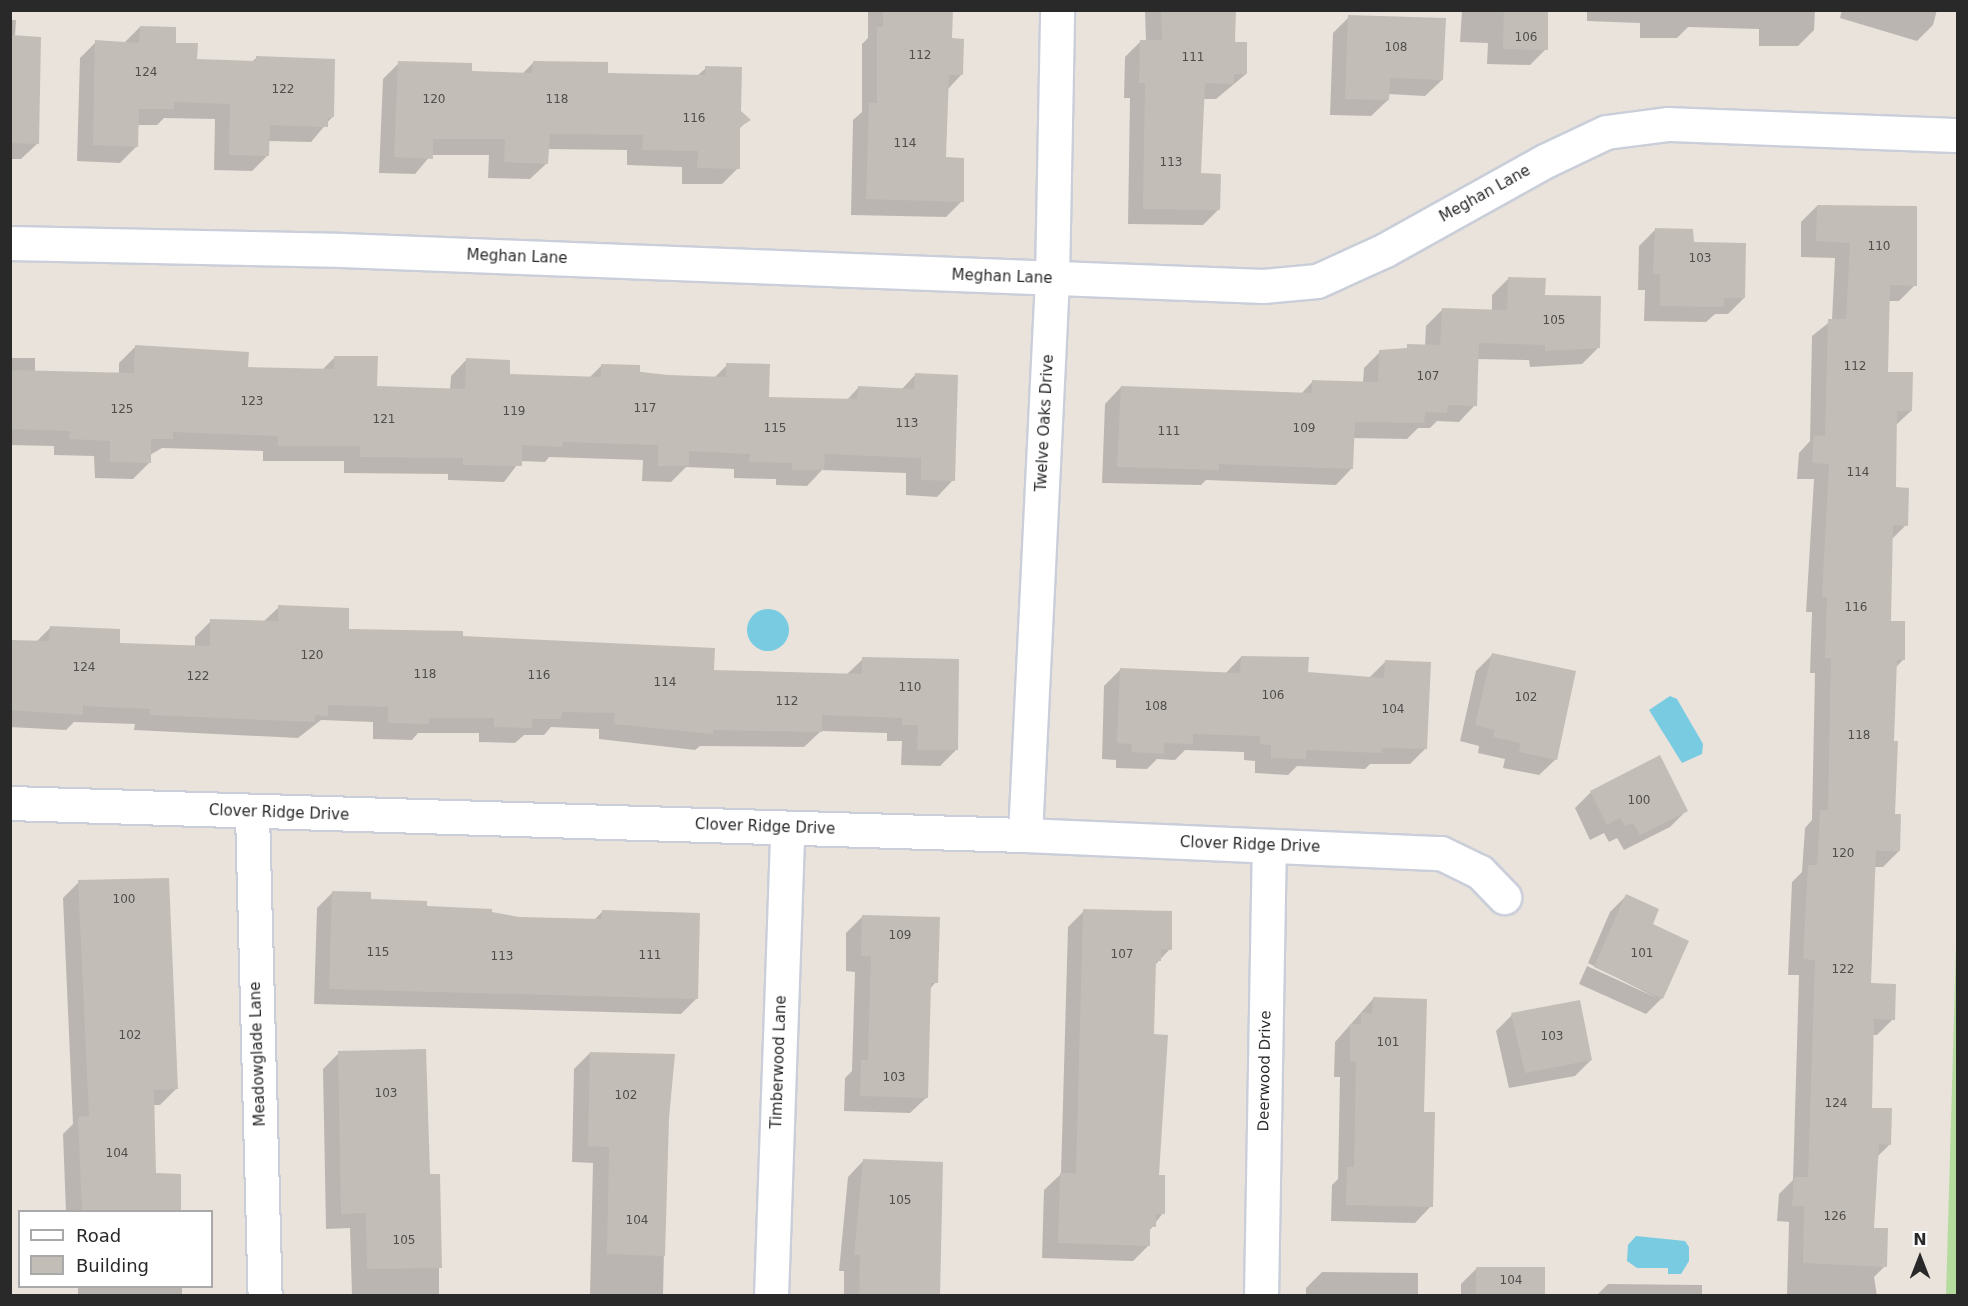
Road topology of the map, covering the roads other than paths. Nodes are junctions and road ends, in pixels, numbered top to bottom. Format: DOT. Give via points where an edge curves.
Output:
graph roads {
  1 [pos="1058,10"];
  2 [pos="1958,135"];
  3 [pos="10,243"];
  4 [pos="1052,279"];
  5 [pos="10,803"];
  6 [pos="252,813"];
  7 [pos="787,828"];
  8 [pos="1025,836"];
  9 [pos="1269,846"];
  10 [pos="1504,897"];
  11 [pos="265,1296"];
  12 [pos="771,1296"];
  13 [pos="1261,1296"];
  1 -- 4 [label="street, Twelve Oaks Drive"];
  2 -- 4 [label="street, Meghan Lane" via="1668,124 1606,132 1547,160 1385,250 1317,281 1263,286"];
  3 -- 4 [label="street, Meghan Lane" via="341,250"];
  4 -- 8 [label="street, Twelve Oaks Drive"];
  5 -- 6 [label="street, Clover Ridge Drive"];
  6 -- 7 [label="street, Clover Ridge Drive"];
  6 -- 11 [label="street, Meadowglade Lane"];
  7 -- 8 [label="street, Clover Ridge Drive"];
  7 -- 12 [label="street, Timberwood Lane"];
  8 -- 9 [label="street, Clover Ridge Drive"];
  9 -- 10 [label="street, Clover Ridge Drive" via="1441,853 1480,872"];
  9 -- 13 [label="street, Deerwood Drive"];
}
